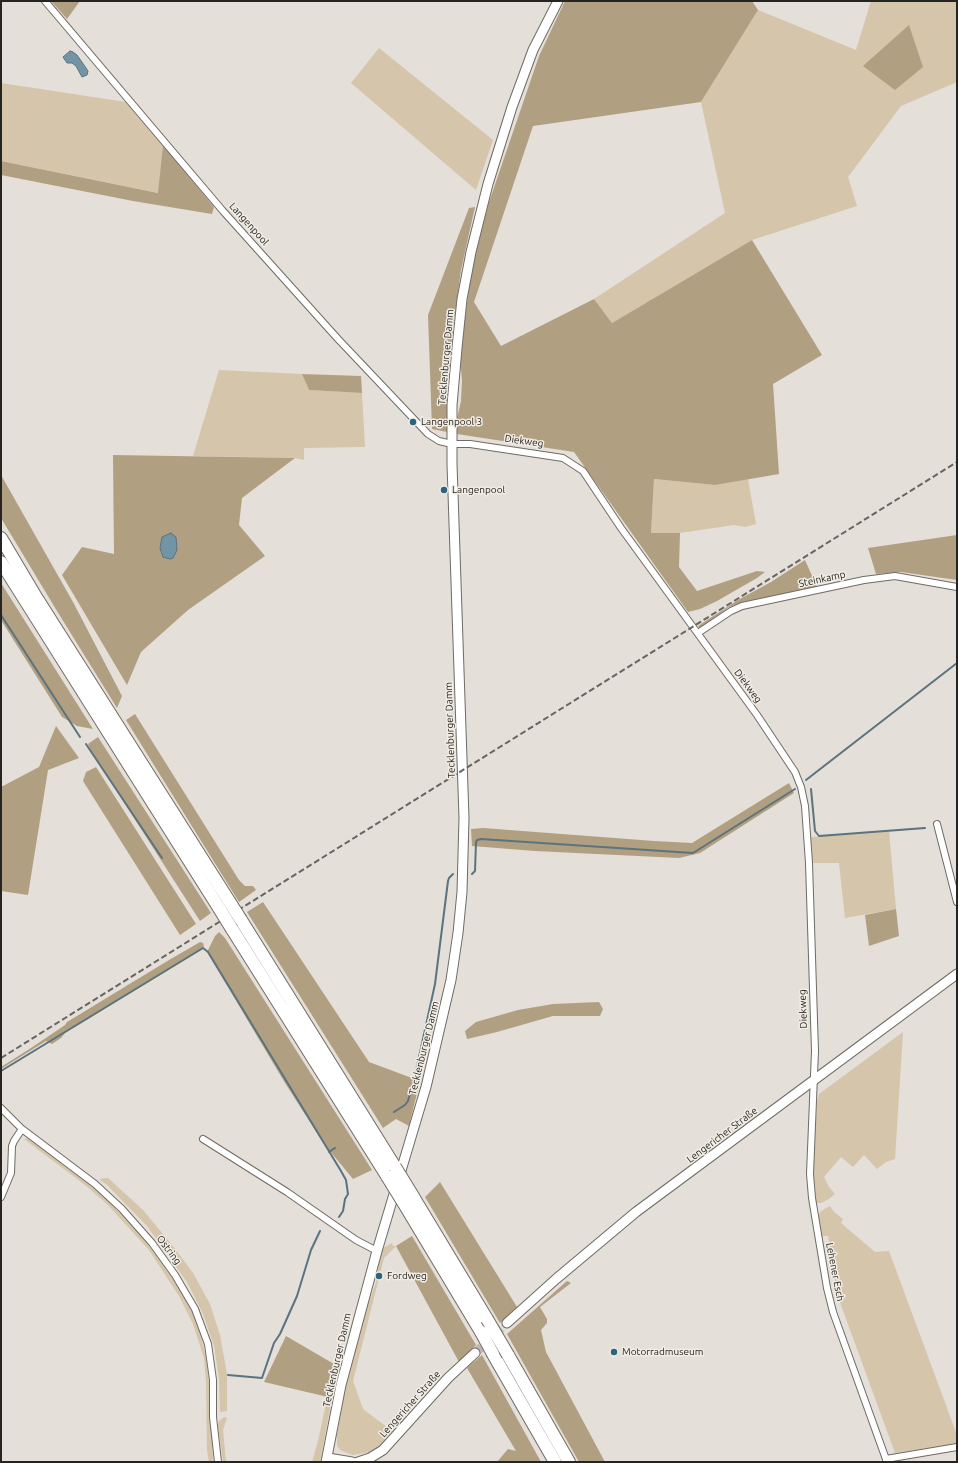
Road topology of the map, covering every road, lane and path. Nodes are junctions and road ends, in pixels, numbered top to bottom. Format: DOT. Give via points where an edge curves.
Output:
graph roads {
  1 [pos="45,1"];
  2 [pos="558,1"];
  3 [pos="452,444"];
  4 [pos="1,538"];
  5 [pos="1,562"];
  6 [pos="957,587"];
  7 [pos="698,633"];
  8 [pos="937,824"];
  9 [pos="957,902"];
  10 [pos="224,905"];
  11 [pos="957,974"];
  12 [pos="814,1080"];
  13 [pos="1,1108"];
  14 [pos="22,1129"];
  15 [pos="203,1139"];
  16 [pos="391,1172"];
  17 [pos="1,1197"];
  18 [pos="409,1200"];
  19 [pos="377,1251"];
  20 [pos="507,1323"];
  21 [pos="475,1353"];
  22 [pos="957,1447"];
  23 [pos="887,1460"];
  24 [pos="327,1461"];
  25 [pos="218,1462"];
  26 [pos="352,1462"];
  27 [pos="358,1462"];
  28 [pos="555,1462"];
  29 [pos="568,1462"];
  1 -- 3 [label="street, Langenpool" via="223,211 338,339 428,434 439,441"];
  2 -- 3 [label="main road, Tecklenburger Damm" via="533,50 512,107 470,252 457,348 452,405"];
  3 -- 7 [label="street, Diekweg" via="551,455 563,458 583,471 621,528"];
  3 -- 19 [label="main road, Tecklenburger Damm" via="464,818 462,898 451,980 437,1044"];
  4 -- 10 [label="highway"];
  5 -- 10 [label="highway"];
  6 -- 7 [label="street, Steinkamp" via="895,576 864,580 742,606"];
  7 -- 12 [label="street, Diekweg" via="795,772 805,806"];
  8 -- 9 [label="street"];
  10 -- 16 [label="highway, bridge" via="232,929"];
  10 -- 16 [label="highway, bridge" via="240,920"];
  11 -- 12 [label="main road, Lengericher Straße"];
  12 -- 20 [label="main road, Lengericher Straße" via="630,1217"];
  12 -- 23 [label="street, Lehener Esch" via="810,1174 827,1288 833,1312"];
  13 -- 14 [label="street, Ostring"];
  14 -- 17 [label="street" via="12,1146 11,1173"];
  14 -- 25 [label="street, Ostring" via="95,1184 122,1209 152,1243 185,1292 208,1344"];
  15 -- 19 [label="street" via="287,1192 356,1240"];
  16 -- 18 [label="highway, bridge"];
  18 -- 28 [label="highway, bridge"];
  18 -- 29 [label="highway, bridge" via="487,1319"];
  19 -- 24 [label="main road, Tecklenburger Damm" via="340,1385"];
  21 -- 27 [label="main road, Lengericher Straße" via="448,1378 383,1450"];
  22 -- 23 [label="street, Lehener Esch"];
  24 -- 26 [label="main road"];
}
